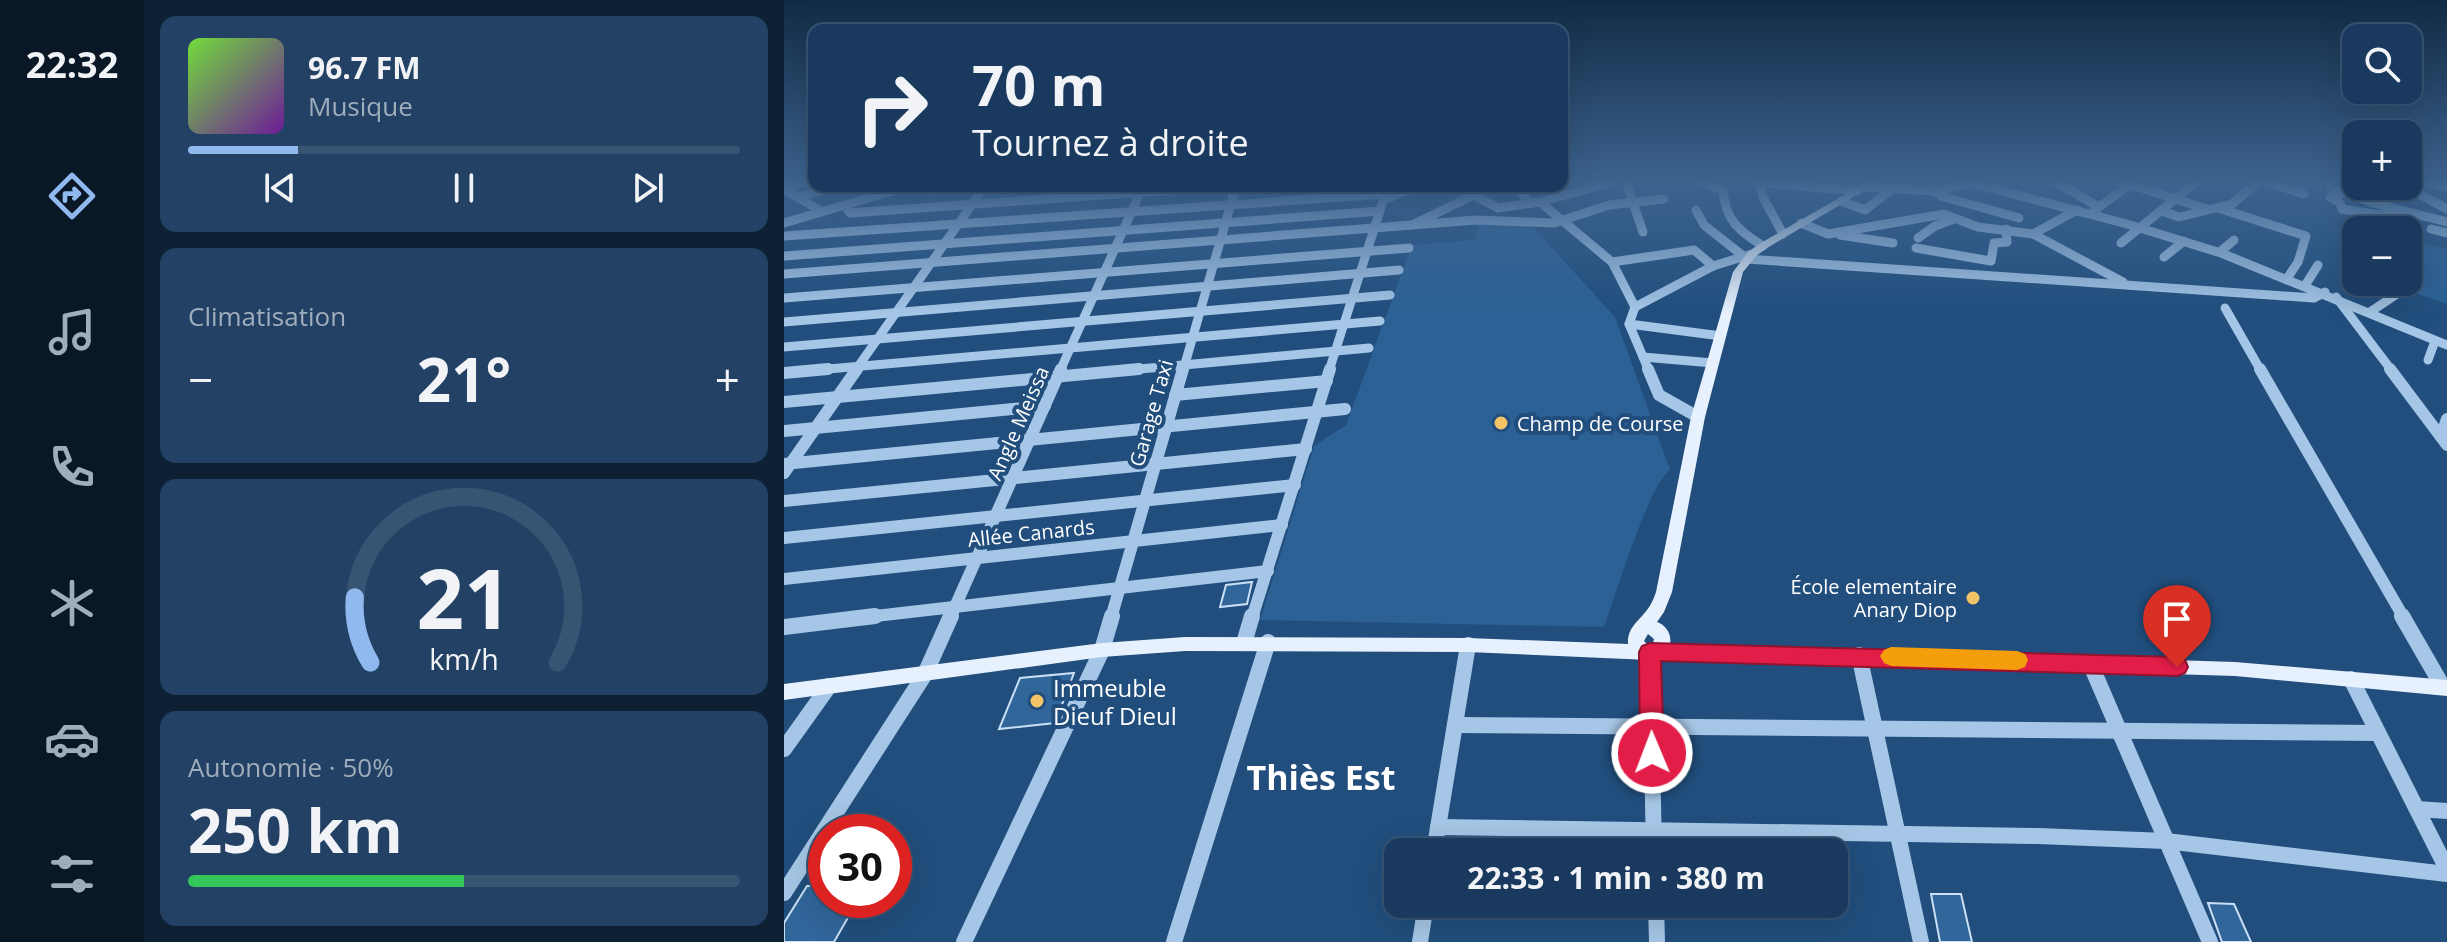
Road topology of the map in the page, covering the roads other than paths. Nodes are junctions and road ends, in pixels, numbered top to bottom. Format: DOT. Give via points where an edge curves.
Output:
graph roads {
  1 [pos="930,226"];
  2 [pos="957,226"];
  3 [pos="1125,226"];
  4 [pos="1188,226"];
  5 [pos="1225,226"];
  6 [pos="1375,226"];
  7 [pos="1424,226"];
  8 [pos="1569,226"];
  9 [pos="1641,226"];
  10 [pos="1706,226"];
  11 [pos="1735,226"];
  12 [pos="1779,226"];
  13 [pos="1796,226"];
  14 [pos="1810,226"];
  15 [pos="1871,226"];
  16 [pos="1935,226"];
  17 [pos="1975,226"];
  18 [pos="2010,226"];
  19 [pos="2048,226"];
  20 [pos="2139,226"];
  21 [pos="2290,226"];
  22 [pos="1412,227"];
  23 [pos="2142,227"];
  24 [pos="1374,229"];
  25 [pos="2006,229"];
  26 [pos="2431,229"];
  27 [pos="1123,231"];
  28 [pos="1643,232"];
  29 [pos="1833,233"];
  30 [pos="2447,233"];
  31 [pos="1783,234"];
  32 [pos="2033,234"];
  33 [pos="784,236"];
  34 [pos="2234,240"];
  35 [pos="1220,241"];
  36 [pos="2184,241"];
  37 [pos="1893,243"];
  38 [pos="2121,243"];
  39 [pos="944,244"];
  40 [pos="1409,248"];
  41 [pos="1115,249"];
  42 [pos="1367,252"];
  43 [pos="2220,252"];
  44 [pos="1751,253"];
  45 [pos="784,256"];
  46 [pos="2164,257"];
  47 [pos="1612,262"];
  48 [pos="931,263"];
  49 [pos="1214,264"];
  50 [pos="2318,265"];
  51 [pos="1713,266"];
  52 [pos="1399,270"];
  53 [pos="1104,273"];
  54 [pos="784,274"];
  55 [pos="1361,274"];
  56 [pos="2288,277"];
  57 [pos="2306,284"];
  58 [pos="2128,285"];
  59 [pos="1207,287"];
  60 [pos="914,288"];
  61 [pos="2330,294"];
  62 [pos="1390,295"];
  63 [pos="1094,296"];
  64 [pos="2394,296"];
  65 [pos="784,298"];
  66 [pos="1353,298"];
  67 [pos="1635,307"];
  68 [pos="2225,308"];
  69 [pos="1200,311"];
  70 [pos="2370,312"];
  71 [pos="896,313"];
  72 [pos="1083,321"];
  73 [pos="1380,321"];
  74 [pos="784,322"];
  75 [pos="1345,324"];
  76 [pos="1629,324"];
  77 [pos="1721,336"];
  78 [pos="1192,337"];
  79 [pos="878,339"];
  80 [pos="2435,341"];
  81 [pos="2447,345"];
  82 [pos="784,347"];
  83 [pos="1071,348"];
  84 [pos="1369,348"];
  85 [pos="1337,351"];
  86 [pos="1643,357"];
  87 [pos="2428,360"];
  88 [pos="1713,363"];
  89 [pos="1184,365"];
  90 [pos="859,366"];
  91 [pos="784,373"];
  92 [pos="1058,377"];
  93 [pos="1327,381"];
  94 [pos="1175,395"];
  95 [pos="837,397"];
  96 [pos="784,402"];
  97 [pos="1045,406"];
  98 [pos="1345,409"];
  99 [pos="1318,412"];
  100 [pos="1698,417"];
  101 [pos="2447,419"];
  102 [pos="1166,427"];
  103 [pos="815,428"];
  104 [pos="784,431"];
  105 [pos="1029,440"];
  106 [pos="2444,441"];
  107 [pos="1306,449"];
  108 [pos="1154,464"];
  109 [pos="786,467"];
  110 [pos="1012,479"];
  111 [pos="1295,485"];
  112 [pos="784,501"];
  113 [pos="1144,501"];
  114 [pos="995,516"];
  115 [pos="1282,525"];
  116 [pos="784,538"];
  117 [pos="1132,542"];
  118 [pos="976,559"];
  119 [pos="1268,571"];
  120 [pos="784,579"];
  121 [pos="1118,588"];
  122 [pos="1664,592"];
  123 [pos="955,607"];
  124 [pos="784,627"];
  125 [pos="1637,633"];
  126 [pos="1268,642"];
  127 [pos="1244,643"];
  128 [pos="1468,645"];
  129 [pos="1655,646"];
  130 [pos="1594,649"];
  131 [pos="1102,650"];
  132 [pos="1859,655"];
  133 [pos="2090,663"];
  134 [pos="925,674"];
  135 [pos="2351,679"];
  136 [pos="829,686"];
  137 [pos="2445,687"];
  138 [pos="784,692"];
  139 [pos="1455,725"];
  140 [pos="1652,727"];
  141 [pos="1875,729"];
  142 [pos="2119,731"];
  143 [pos="2378,733"];
  144 [pos="784,749"];
  145 [pos="2417,809"];
  146 [pos="2447,811"];
  147 [pos="1438,827"];
  148 [pos="1654,832"];
  149 [pos="1898,835"];
  150 [pos="1436,838"];
  151 [pos="1654,838"];
  152 [pos="2166,841"];
  153 [pos="2447,871"];
  154 [pos="784,893"];
  155 [pos="1424,918"];
  156 [pos="1656,918"];
  157 [pos="964,942"];
  158 [pos="1174,942"];
  159 [pos="1420,942"];
  160 [pos="1657,942"];
  161 [pos="1921,942"];
  162 [pos="2210,942"];
  1 -- 33 [label="street"];
  2 -- 39 [label="street"];
  3 -- 27 [label="street, Angle Meissa"];
  4 -- 27 [label="street"];
  5 -- 35 [label="street, Garage Taxi"];
  6 -- 24 [label="street"];
  7 -- 22 [label="street"];
  8 -- 47 [label="street"];
  9 -- 28 [label="street"];
  10 -- 44 [label="street"];
  11 -- 44 [label="street"];
  12 -- 31 [label="street"];
  13 -- 31 [label="main road"];
  14 -- 29 [label="street"];
  15 -- 29 [label="street"];
  16 -- 25 [label="street" via="1917,243 1991,261 1994,243 2007,242"];
  17 -- 25 [label="street"];
  18 -- 25 [label="street"];
  19 -- 32 [label="street"];
  20 -- 23 [label="street"];
  21 -- 56 [label="street" via="2306,236"];
  22 -- 24 [label="street"];
  23 -- 36 [label="street"];
  23 -- 38 [label="street"];
  24 -- 35 [label="street"];
  24 -- 42 [label="street"];
  25 -- 32 [label="street"];
  26 -- 30 [label="street"];
  27 -- 39 [label="street"];
  27 -- 41 [label="street, Angle Meissa"];
  29 -- 37 [label="street"];
  31 -- 44 [label="main road"];
  32 -- 58 [label="street"];
  34 -- 43 [label="street"];
  35 -- 41 [label="street"];
  35 -- 49 [label="street, Garage Taxi"];
  36 -- 43 [label="street"];
  36 -- 46 [label="street"];
  39 -- 45 [label="street"];
  39 -- 48 [label="street"];
  40 -- 42 [label="street"];
  41 -- 48 [label="street"];
  41 -- 53 [label="street, Angle Meissa"];
  42 -- 49 [label="street"];
  42 -- 55 [label="street"];
  43 -- 56 [label="street"];
  44 -- 51 [label="street"];
  44 -- 58 [label="street"];
  44 -- 77 [label="main road" via="1734,282"];
  47 -- 51 [label="street" via="1694,250"];
  47 -- 67 [label="street"];
  48 -- 54 [label="street"];
  48 -- 60 [label="street"];
  49 -- 53 [label="street"];
  49 -- 59 [label="street, Garage Taxi"];
  50 -- 57 [label="street"];
  51 -- 67 [label="street"];
  52 -- 55 [label="street"];
  53 -- 60 [label="street"];
  53 -- 63 [label="street, Angle Meissa"];
  55 -- 59 [label="street"];
  55 -- 66 [label="street"];
  56 -- 57 [label="street"];
  57 -- 61 [label="street"];
  58 -- 61 [label="street" via="2314,298"];
  59 -- 63 [label="street"];
  59 -- 69 [label="street, Garage Taxi"];
  60 -- 65 [label="street"];
  60 -- 71 [label="street"];
  61 -- 70 [label="street"];
  61 -- 106 [label="street"];
  62 -- 66 [label="street"];
  63 -- 71 [label="street"];
  63 -- 72 [label="street, Angle Meissa"];
  64 -- 70 [label="street"];
  66 -- 69 [label="street"];
  66 -- 75 [label="street"];
  67 -- 76 [label="street"];
  68 -- 137 [label="street"];
  69 -- 72 [label="street"];
  69 -- 78 [label="street, Garage Taxi"];
  70 -- 80 [label="street"];
  71 -- 74 [label="street"];
  71 -- 79 [label="street"];
  72 -- 79 [label="street"];
  72 -- 83 [label="street, Angle Meissa"];
  73 -- 75 [label="street"];
  75 -- 78 [label="street"];
  75 -- 85 [label="street"];
  76 -- 77 [label="street"];
  76 -- 86 [label="street"];
  77 -- 88 [label="main road"];
  78 -- 83 [label="street"];
  78 -- 89 [label="street, Garage Taxi"];
  79 -- 82 [label="street"];
  79 -- 90 [label="street"];
  80 -- 81 [label="street"];
  80 -- 87 [label="street"];
  83 -- 90 [label="street"];
  83 -- 92 [label="street, Angle Meissa"];
  84 -- 85 [label="street"];
  85 -- 89 [label="street"];
  85 -- 93 [label="street"];
  86 -- 88 [label="street"];
  86 -- 100 [label="street" via="1659,395"];
  88 -- 100 [label="main road"];
  89 -- 92 [label="street"];
  89 -- 94 [label="street, Garage Taxi"];
  90 -- 91 [label="street"];
  90 -- 95 [label="street"];
  92 -- 95 [label="street"];
  92 -- 97 [label="street, Angle Meissa"];
  93 -- 94 [label="street"];
  93 -- 99 [label="street"];
  94 -- 102 [label="street, Garage Taxi"];
  95 -- 96 [label="street"];
  95 -- 103 [label="street"];
  97 -- 103 [label="street"];
  97 -- 105 [label="street, Angle Meissa"];
  98 -- 99 [label="street"];
  99 -- 102 [label="street"];
  99 -- 107 [label="street"];
  100 -- 122 [label="main road"];
  101 -- 106 [label="street"];
  102 -- 105 [label="street"];
  102 -- 108 [label="street, Garage Taxi"];
  103 -- 104 [label="street"];
  103 -- 109 [label="street"];
  105 -- 109 [label="street"];
  105 -- 110 [label="street, Angle Meissa"];
  107 -- 108 [label="street"];
  107 -- 111 [label="street"];
  108 -- 110 [label="street"];
  108 -- 113 [label="street, Garage Taxi"];
  110 -- 112 [label="street"];
  110 -- 114 [label="street, Angle Meissa"];
  111 -- 113 [label="street"];
  111 -- 115 [label="street"];
  113 -- 114 [label="street"];
  113 -- 117 [label="street, Garage Taxi"];
  114 -- 116 [label="street"];
  114 -- 118 [label="street, Angle Meissa"];
  115 -- 117 [label="street, Allée Canards"];
  115 -- 119 [label="street"];
  117 -- 118 [label="street, Allée Canards"];
  117 -- 121 [label="street, Garage Taxi"];
  118 -- 120 [label="street, Allée Canards"];
  118 -- 123 [label="street, Angle Meissa"];
  119 -- 121 [label="street"];
  119 -- 127 [label="street"];
  121 -- 123 [label="street"];
  121 -- 131 [label="street, Garage Taxi"];
  122 -- 125 [label="main road" via="1656,612"];
  122 -- 129 [label="main road"];
  123 -- 124 [label="street"];
  123 -- 134 [label="street, Angle Meissa"];
  125 -- 129 [label="main road" via="1648,628"];
  125 -- 130 [label="main road"];
  126 -- 127 [label="main road"];
  126 -- 128 [label="main road"];
  126 -- 158 [label="street"];
  127 -- 131 [label="main road"];
  128 -- 130 [label="main road"];
  128 -- 139 [label="street"];
  129 -- 130 [label="main road"];
  129 -- 132 [label="main road" via="1710,655"];
  129 -- 140 [label="street"];
  131 -- 134 [label="main road"];
  131 -- 157 [label="street, Garage Taxi"];
  132 -- 133 [label="main road"];
  132 -- 141 [label="street"];
  133 -- 135 [label="main road"];
  133 -- 142 [label="street"];
  134 -- 136 [label="main road"];
  134 -- 154 [label="street, Angle Meissa"];
  135 -- 137 [label="main road"];
  135 -- 143 [label="street"];
  136 -- 138 [label="main road"];
  136 -- 144 [label="street"];
  139 -- 140 [label="street"];
  139 -- 147 [label="street"];
  140 -- 141 [label="street"];
  140 -- 148 [label="street"];
  141 -- 142 [label="street"];
  141 -- 149 [label="street"];
  142 -- 143 [label="street"];
  142 -- 152 [label="street"];
  143 -- 145 [label="street"];
  145 -- 146 [label="street"];
  145 -- 153 [label="street"];
  147 -- 148 [label="street"];
  147 -- 150 [label="street"];
  148 -- 149 [label="street"];
  148 -- 151 [label="street"];
  149 -- 152 [label="street"];
  149 -- 161 [label="street"];
  152 -- 153 [label="street"];
  152 -- 162 [label="street"];
  155 -- 159 [label="street"];
  156 -- 160 [label="street"];
}
